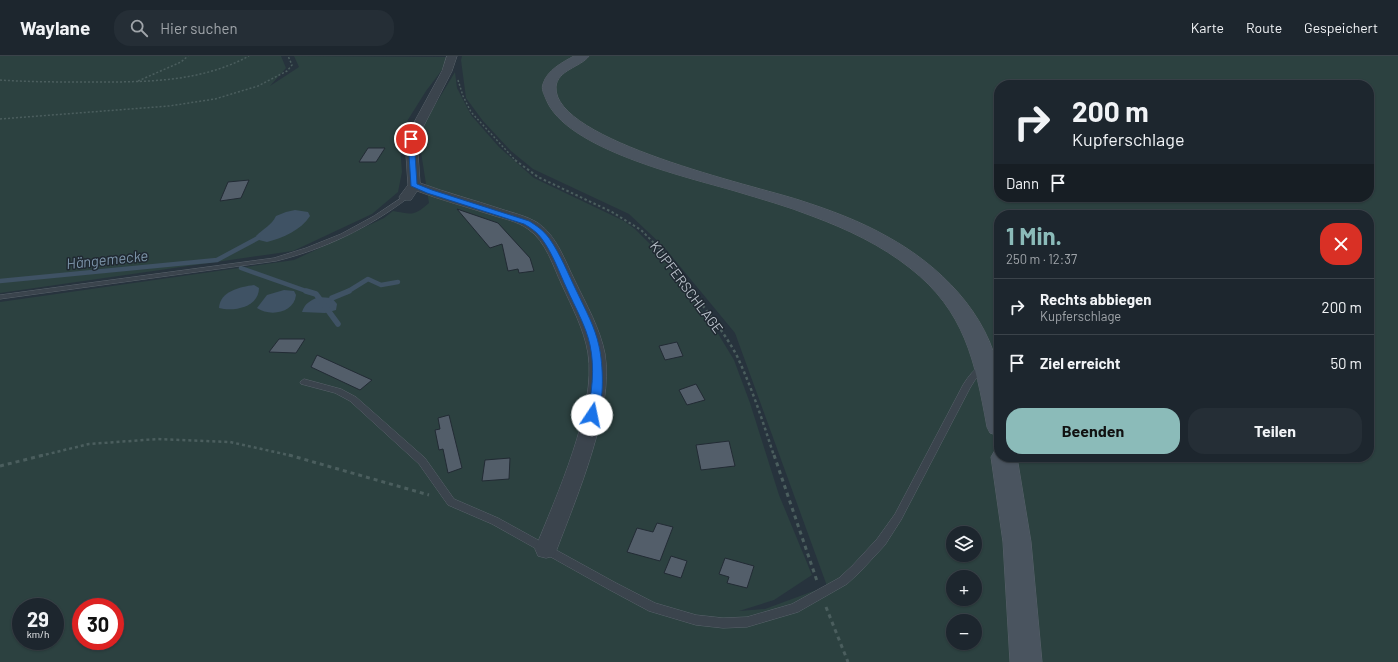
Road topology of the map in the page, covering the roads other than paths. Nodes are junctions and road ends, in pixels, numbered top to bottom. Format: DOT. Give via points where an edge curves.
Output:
graph roads {
  1 [pos="583,56"];
  2 [pos="452,59"];
  3 [pos="410,191"];
  4 [pos="0,297"];
  5 [pos="986,365"];
  6 [pos="304,382"];
  7 [pos="994,403"];
  8 [pos="1005,462"];
  9 [pos="546,549"];
  10 [pos="1026,662"];
  1 -- 5 [label="main road" via="557,74 551,80 549,88 558,110 575,125 607,143 639,156 824,215 884,242 927,272 954,300 979,343"];
  2 -- 3 [label="street" via="413,132"];
  3 -- 4 [label="lane" via="370,220 292,256"];
  3 -- 9 [label="street" via="430,191 513,217 538,229 546,239 585,318 596,353 597,392 573,481"];
  5 -- 7 [label="main road"];
  5 -- 9 [label="lane" via="972,378 966,388 910,495 881,542 843,581 794,608 747,622 696,620 653,607"];
  6 -- 9 [label="lane" via="338,391 354,399 422,461 451,502 495,521"];
  8 -- 10 [label="main road" via="1017,542"];
}
